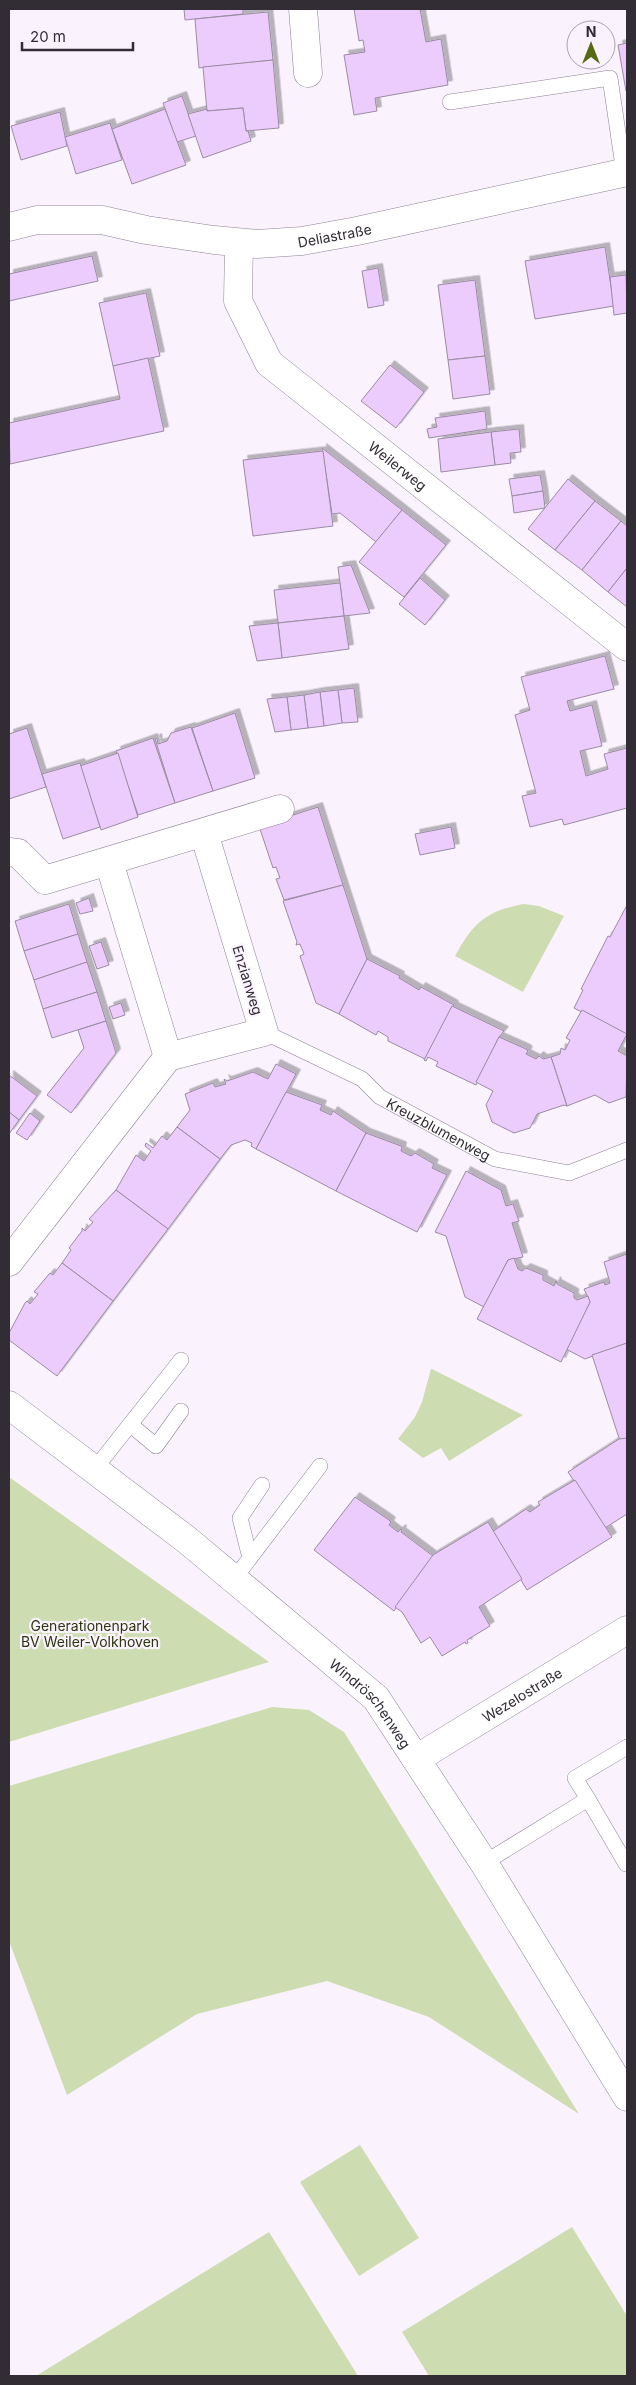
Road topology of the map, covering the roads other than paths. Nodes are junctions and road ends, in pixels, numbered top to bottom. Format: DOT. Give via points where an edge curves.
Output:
graph roads {
  1 [pos="303,9"];
  2 [pos="308,73"];
  3 [pos="450,102"];
  4 [pos="626,173"];
  5 [pos="9,227"];
  6 [pos="239,243"];
  7 [pos="627,647"];
  8 [pos="280,809"];
  9 [pos="204,833"];
  10 [pos="9,852"];
  11 [pos="109,862"];
  12 [pos="264,1032"];
  13 [pos="168,1057"];
  14 [pos="627,1150"];
  15 [pos="9,1262"];
  16 [pos="181,1360"];
  17 [pos="9,1405"];
  18 [pos="181,1412"];
  19 [pos="131,1424"];
  20 [pos="320,1466"];
  21 [pos="94,1470"];
  22 [pos="262,1485"];
  23 [pos="242,1569"];
  24 [pos="627,1630"];
  25 [pos="627,1747"];
  26 [pos="416,1759"];
  27 [pos="588,1799"];
  28 [pos="484,1863"];
  29 [pos="626,1864"];
  30 [pos="627,2097"];
  1 -- 2 [label="street"];
  3 -- 4 [label="lane" via="610,78"];
  4 -- 6 [label="street, Deliastraße" via="302,241"];
  5 -- 6 [label="street, Deliastraße" via="37,220 102,220 146,230"];
  6 -- 7 [label="street, Weilerweg" via="238,301 269,363"];
  8 -- 9 [label="street"];
  9 -- 11 [label="street"];
  9 -- 12 [label="street, Enzianweg"];
  10 -- 11 [label="street" via="18,853 46,880"];
  11 -- 13 [label="street"];
  12 -- 13 [label="street, Enzianweg"];
  12 -- 14 [label="lane, Kreuzblumenweg" via="362,1079 380,1097 495,1159 569,1173"];
  13 -- 15 [label="street"];
  16 -- 19 [label="lane"];
  17 -- 21 [label="street, Windröschenweg"];
  18 -- 19 [label="lane" via="156,1446"];
  19 -- 21 [label="lane"];
  20 -- 23 [label="lane"];
  21 -- 23 [label="street, Windröschenweg" via="187,1540"];
  22 -- 23 [label="lane" via="240,1518"];
  23 -- 26 [label="street, Windröschenweg" via="376,1698"];
  24 -- 26 [label="street, Wezelostraße"];
  25 -- 27 [label="lane" via="575,1778"];
  26 -- 28 [label="street, Windröschenweg"];
  27 -- 28 [label="lane"];
  27 -- 29 [label="lane"];
  28 -- 30 [label="street, Windröschenweg"];
}
